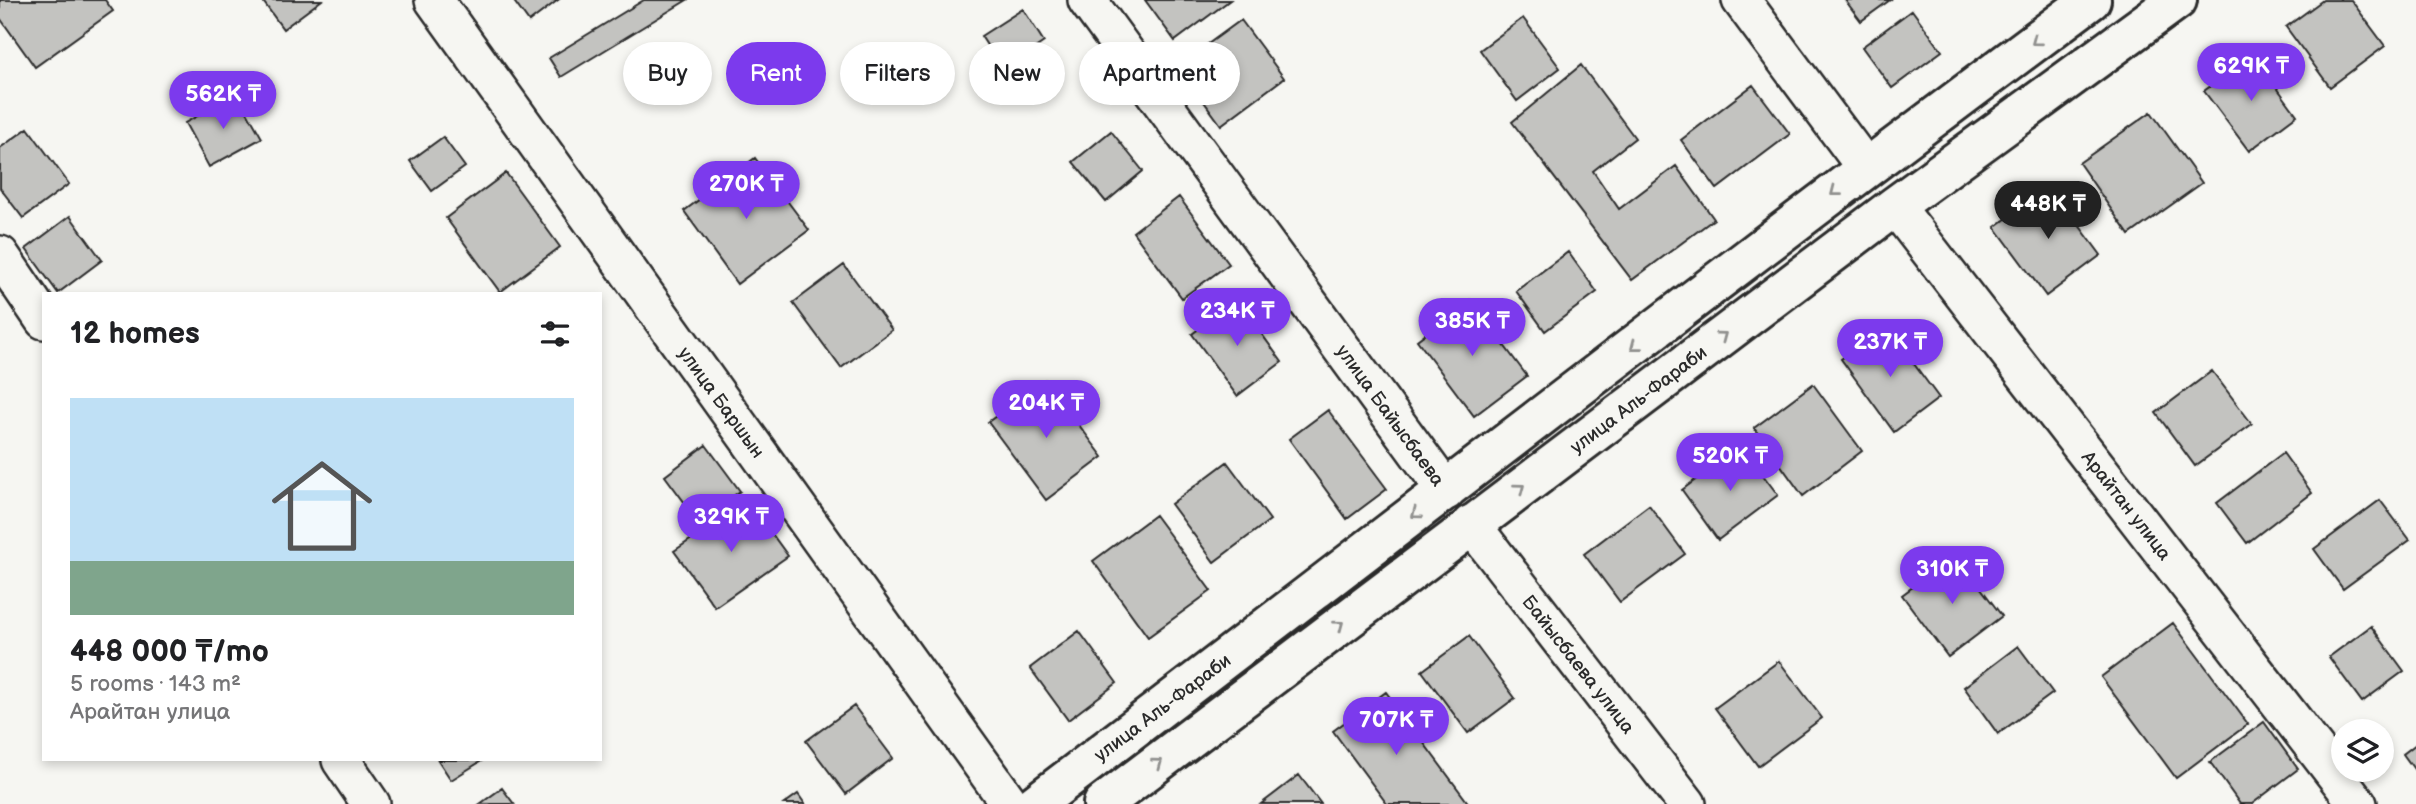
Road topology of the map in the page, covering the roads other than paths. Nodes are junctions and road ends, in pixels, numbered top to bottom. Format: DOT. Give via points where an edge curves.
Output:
graph roads {
  1 [pos="434,0"];
  2 [pos="1087,0"];
  3 [pos="1741,0"];
  4 [pos="2091,0"];
  5 [pos="2177,0"];
  6 [pos="1866,168"];
  7 [pos="1895,206"];
  8 [pos="0,256"];
  9 [pos="42,317"];
  10 [pos="1446,491"];
  11 [pos="1471,524"];
  12 [pos="342,761"];
  13 [pos="371,804"];
  14 [pos="1010,804"];
  15 [pos="1035,804"];
  16 [pos="1103,804"];
  17 [pos="1687,804"];
  18 [pos="2358,804"];
  1 -- 14 [label="street, улица Баршын"];
  2 -- 10 [label="street, улица Байысбаева"];
  3 -- 6 [label="street"];
  4 -- 6 [label="main road, улица Аль-Фараби, one-way"];
  5 -- 7 [label="main road, улица Аль-Фараби"];
  6 -- 10 [label="main road, улица Аль-Фараби, one-way"];
  11 -- 7 [label="main road, улица Аль-Фараби, one-way"];
  7 -- 18 [label="street, Арайтан улица"];
  8 -- 9 [label="street"];
  10 -- 15 [label="main road, улица Аль-Фараби, one-way"];
  16 -- 11 [label="main road, улица Аль-Фараби, one-way"];
  11 -- 17 [label="street, Байысбаева улица"];
  12 -- 13 [label="street"];
}
